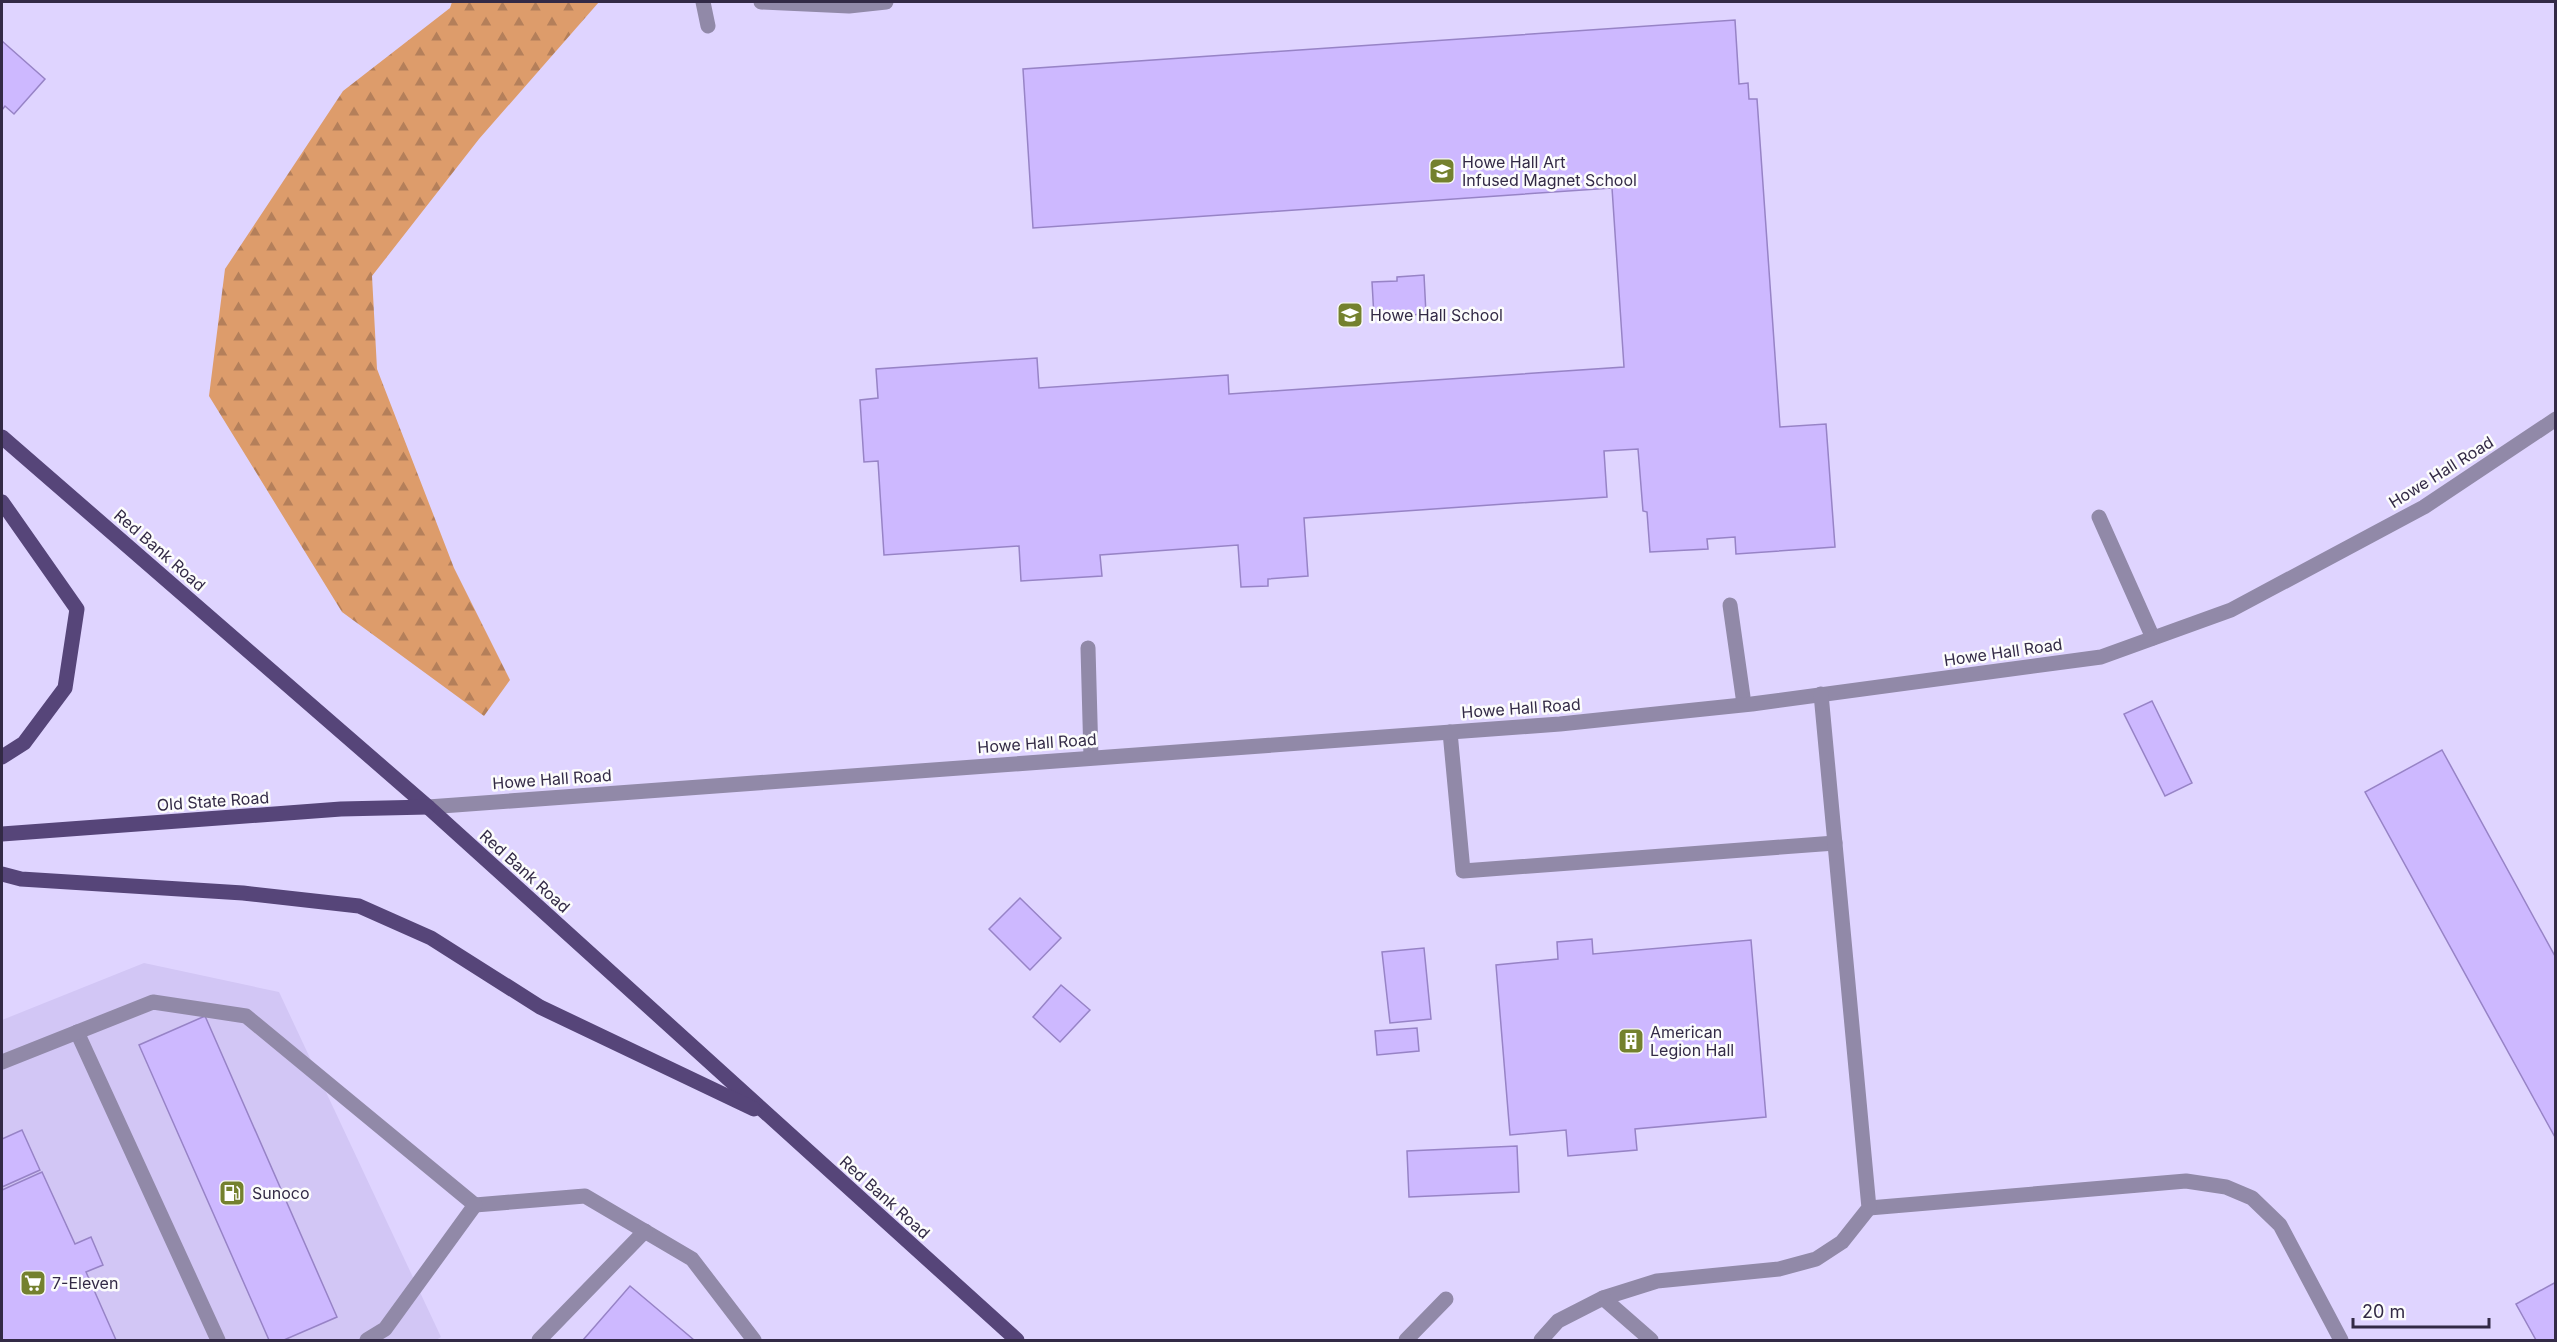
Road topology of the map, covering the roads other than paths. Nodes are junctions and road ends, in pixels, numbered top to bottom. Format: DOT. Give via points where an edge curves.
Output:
graph roads {
  1 [pos="703,2"];
  2 [pos="761,2"];
  3 [pos="886,2"];
  4 [pos="708,26"];
  5 [pos="2556,419"];
  6 [pos="2,437"];
  7 [pos="2,502"];
  8 [pos="2099,517"];
  9 [pos="1730,605"];
  10 [pos="2153,638"];
  11 [pos="1088,648"];
  12 [pos="1821,694"];
  13 [pos="1744,704"];
  14 [pos="1450,732"];
  15 [pos="2,757"];
  16 [pos="1091,757"];
  17 [pos="428,807"];
  18 [pos="2,834"];
  19 [pos="1835,843"];
  20 [pos="2,874"];
  21 [pos="77,1032"];
  22 [pos="2,1062"];
  23 [pos="770,1116"];
  24 [pos="475,1205"];
  25 [pos="1869,1208"];
  26 [pos="645,1231"];
  27 [pos="1602,1298"];
  28 [pos="1446,1299"];
  29 [pos="218,1341"];
  30 [pos="367,1341"];
  31 [pos="538,1341"];
  32 [pos="754,1341"];
  33 [pos="1017,1341"];
  34 [pos="1406,1341"];
  35 [pos="1541,1341"];
  36 [pos="1651,1341"];
  37 [pos="2341,1341"];
  1 -- 4 [label="street"];
  2 -- 3 [label="street" via="849,6"];
  5 -- 10 [label="street, Howe Hall Road" via="2424,507 2230,610"];
  6 -- 17 [label="main road, Red Bank Road"];
  7 -- 15 [label="main road" via="77,609 64,687 24,743"];
  8 -- 10 [label="street"];
  9 -- 13 [label="street"];
  10 -- 12 [label="street, Howe Hall Road" via="2101,657"];
  11 -- 16 [label="street"];
  12 -- 13 [label="street, Howe Hall Road"];
  12 -- 19 [label="street"];
  13 -- 14 [label="street, Howe Hall Road"];
  14 -- 16 [label="street, Howe Hall Road"];
  14 -- 19 [label="street" via="1463,871"];
  16 -- 17 [label="street, Howe Hall Road"];
  17 -- 18 [label="main road, Old State Road" via="341,809"];
  17 -- 23 [label="main road, Red Bank Road"];
  19 -- 25 [label="street"];
  20 -- 23 [label="main road" via="21,879 231,892 359,906 431,938 540,1007"];
  21 -- 22 [label="street"];
  21 -- 24 [label="street" via="153,1002 246,1016"];
  21 -- 29 [label="street"];
  23 -- 33 [label="main road, Red Bank Road"];
  24 -- 26 [label="street" via="585,1196"];
  24 -- 30 [label="street" via="385,1329"];
  25 -- 27 [label="street" via="1842,1242 1816,1259 1779,1269 1657,1281"];
  25 -- 37 [label="street" via="2186,1182 2226,1187 2252,1198 2280,1225"];
  26 -- 31 [label="street"];
  26 -- 32 [label="street" via="692,1259"];
  27 -- 35 [label="street" via="1558,1321"];
  27 -- 36 [label="street"];
  28 -- 34 [label="street"];
}
